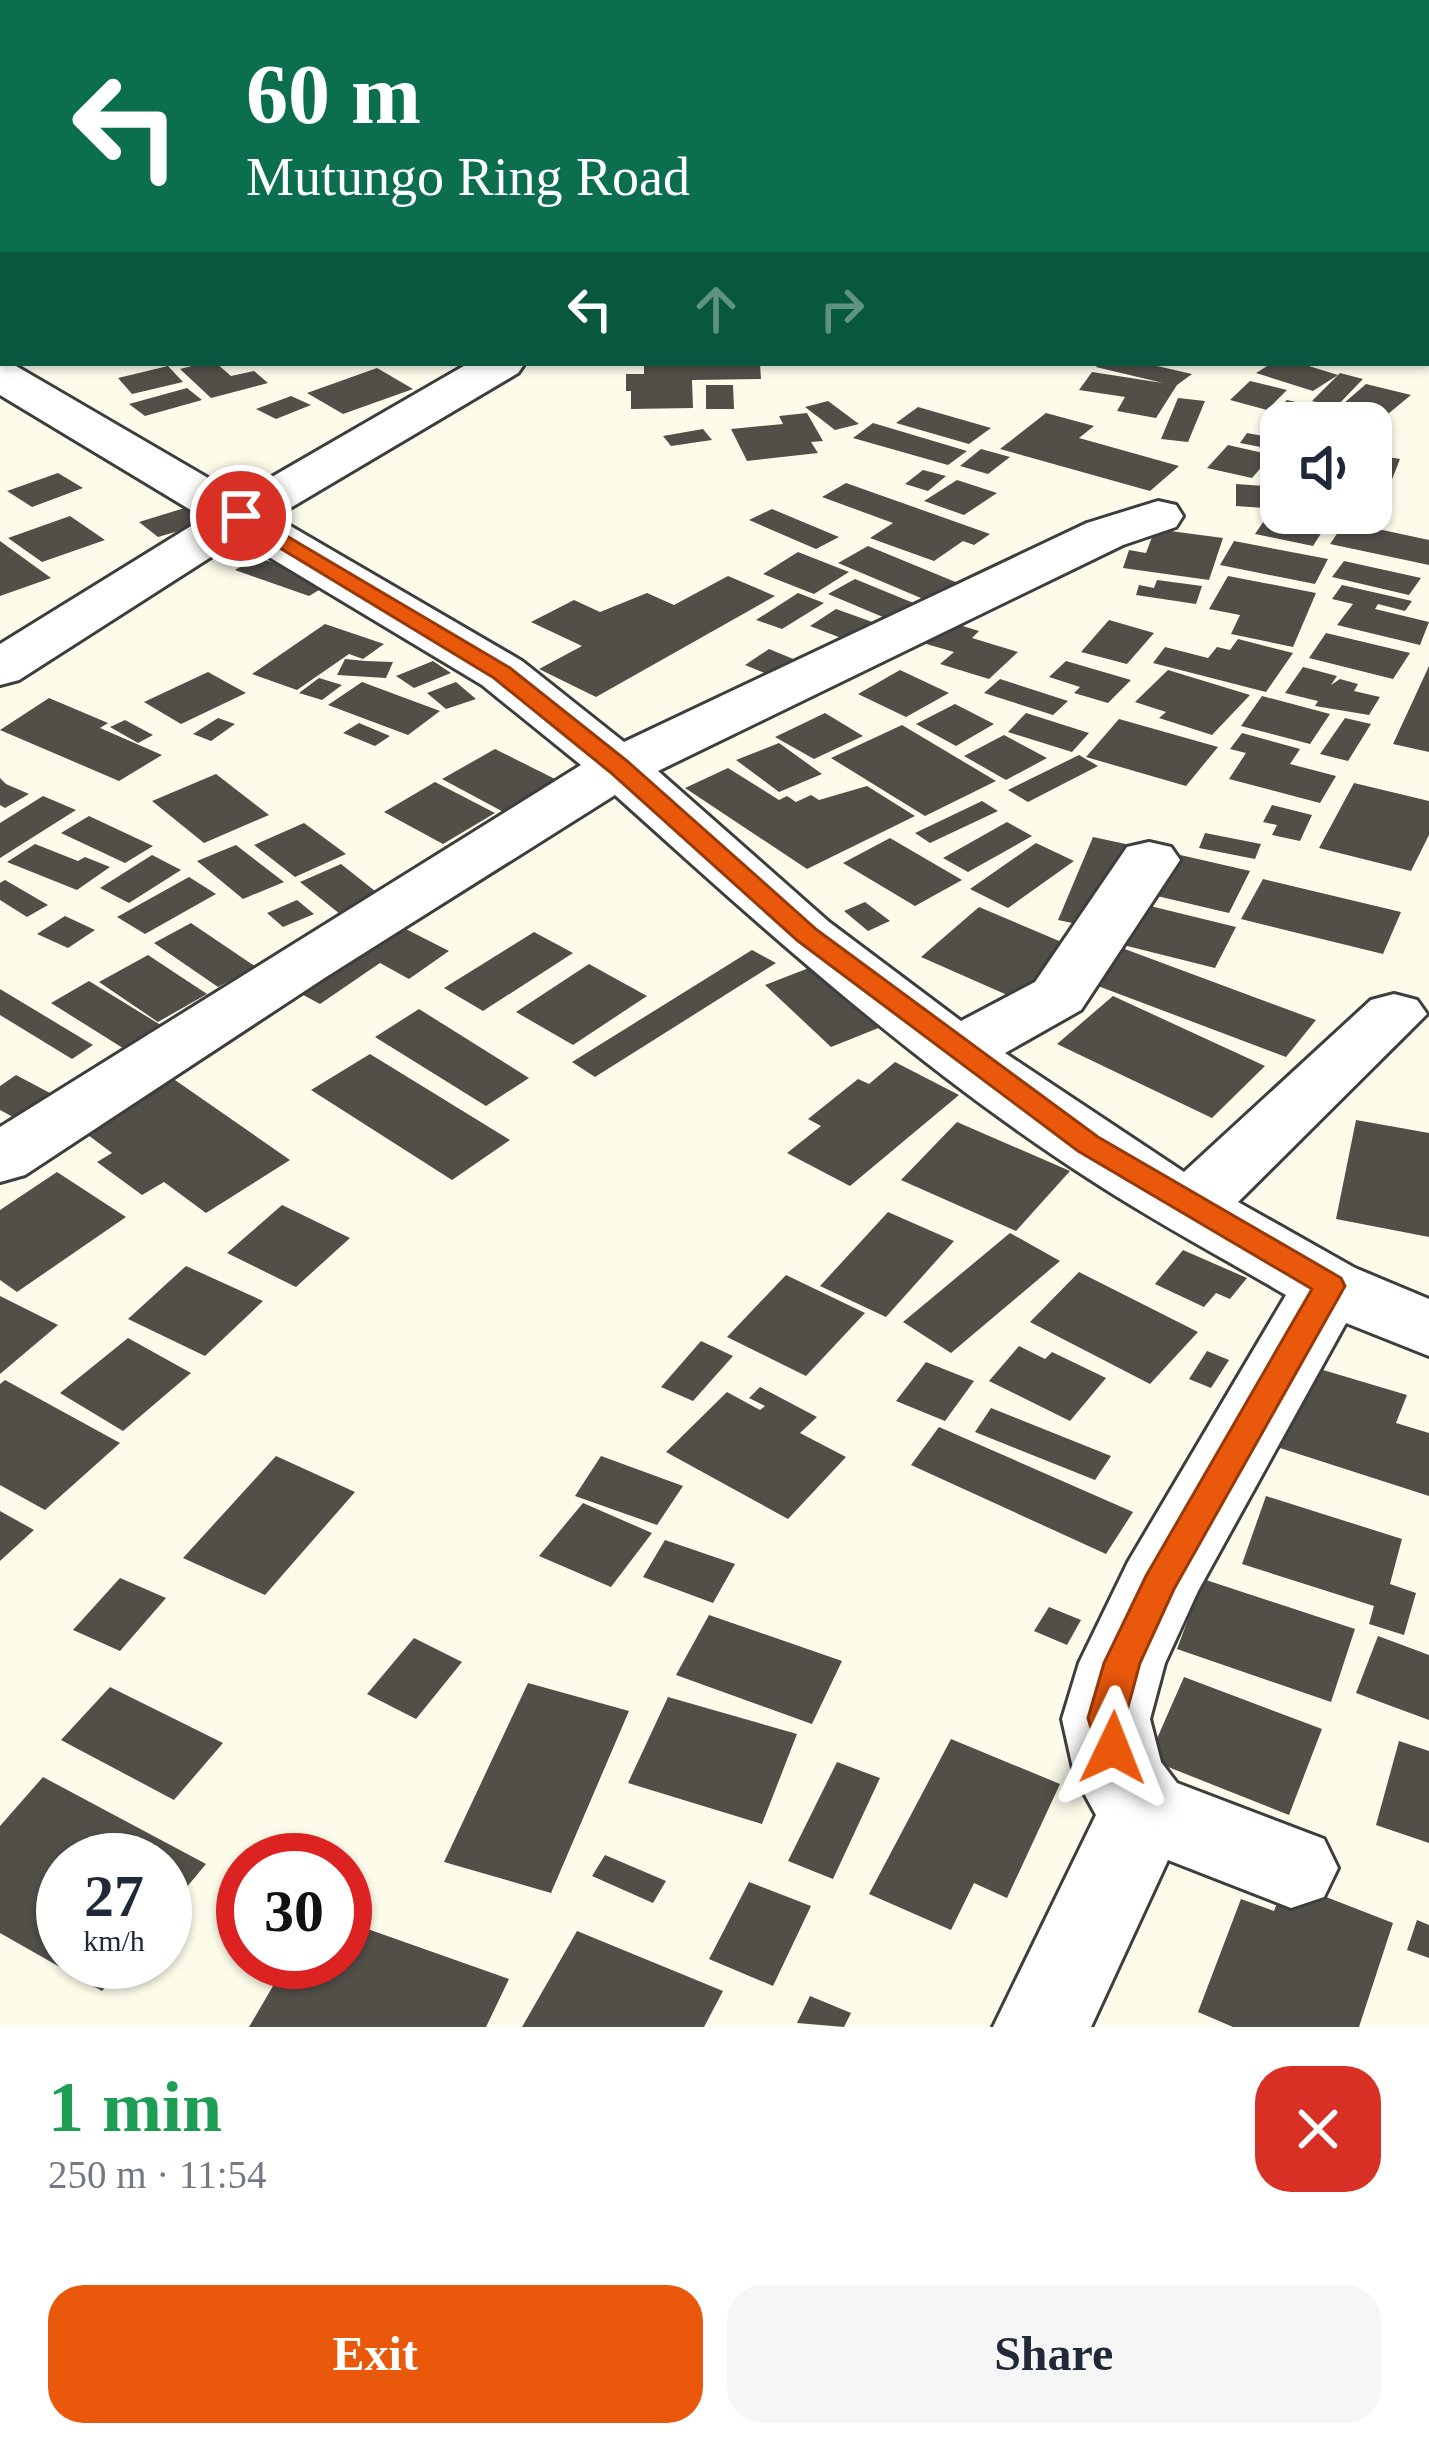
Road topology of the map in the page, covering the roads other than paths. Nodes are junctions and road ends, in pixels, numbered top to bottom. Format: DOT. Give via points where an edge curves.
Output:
graph roads {
  1 [pos="497,366"];
  2 [pos="0,376"];
  3 [pos="65,414"];
  4 [pos="0,435"];
  5 [pos="241,516"];
  6 [pos="1158,516"];
  7 [pos="0,668"];
  8 [pos="619,766"];
  9 [pos="1149,860"];
  10 [pos="1394,1014"];
  11 [pos="957,1051"];
  12 [pos="0,1159"];
  13 [pos="1190,1207"];
  14 [pos="1330,1286"];
  15 [pos="1429,1328"];
  16 [pos="1145,1810"];
  17 [pos="1291,1868"];
  18 [pos="1042,2027"];
  1 -- 5 [label="street"];
  2 -- 3 [label="street"];
  3 -- 4 [label="street"];
  3 -- 5 [label="street"];
  5 -- 7 [label="street"];
  5 -- 8 [label="street" via="502,673"];
  6 -- 8 [label="street"];
  8 -- 11 [label="street" via="807,935"];
  8 -- 12 [label="street"];
  9 -- 11 [label="street" via="1058,996"];
  10 -- 13 [label="street"];
  11 -- 13 [label="street"];
  13 -- 14 [label="street"];
  14 -- 15 [label="street"];
  14 -- 16 [label="street" via="1158,1585 1122,1663 1106,1718 1120,1777"];
  16 -- 17 [label="street"];
  16 -- 18 [label="street"];
}
